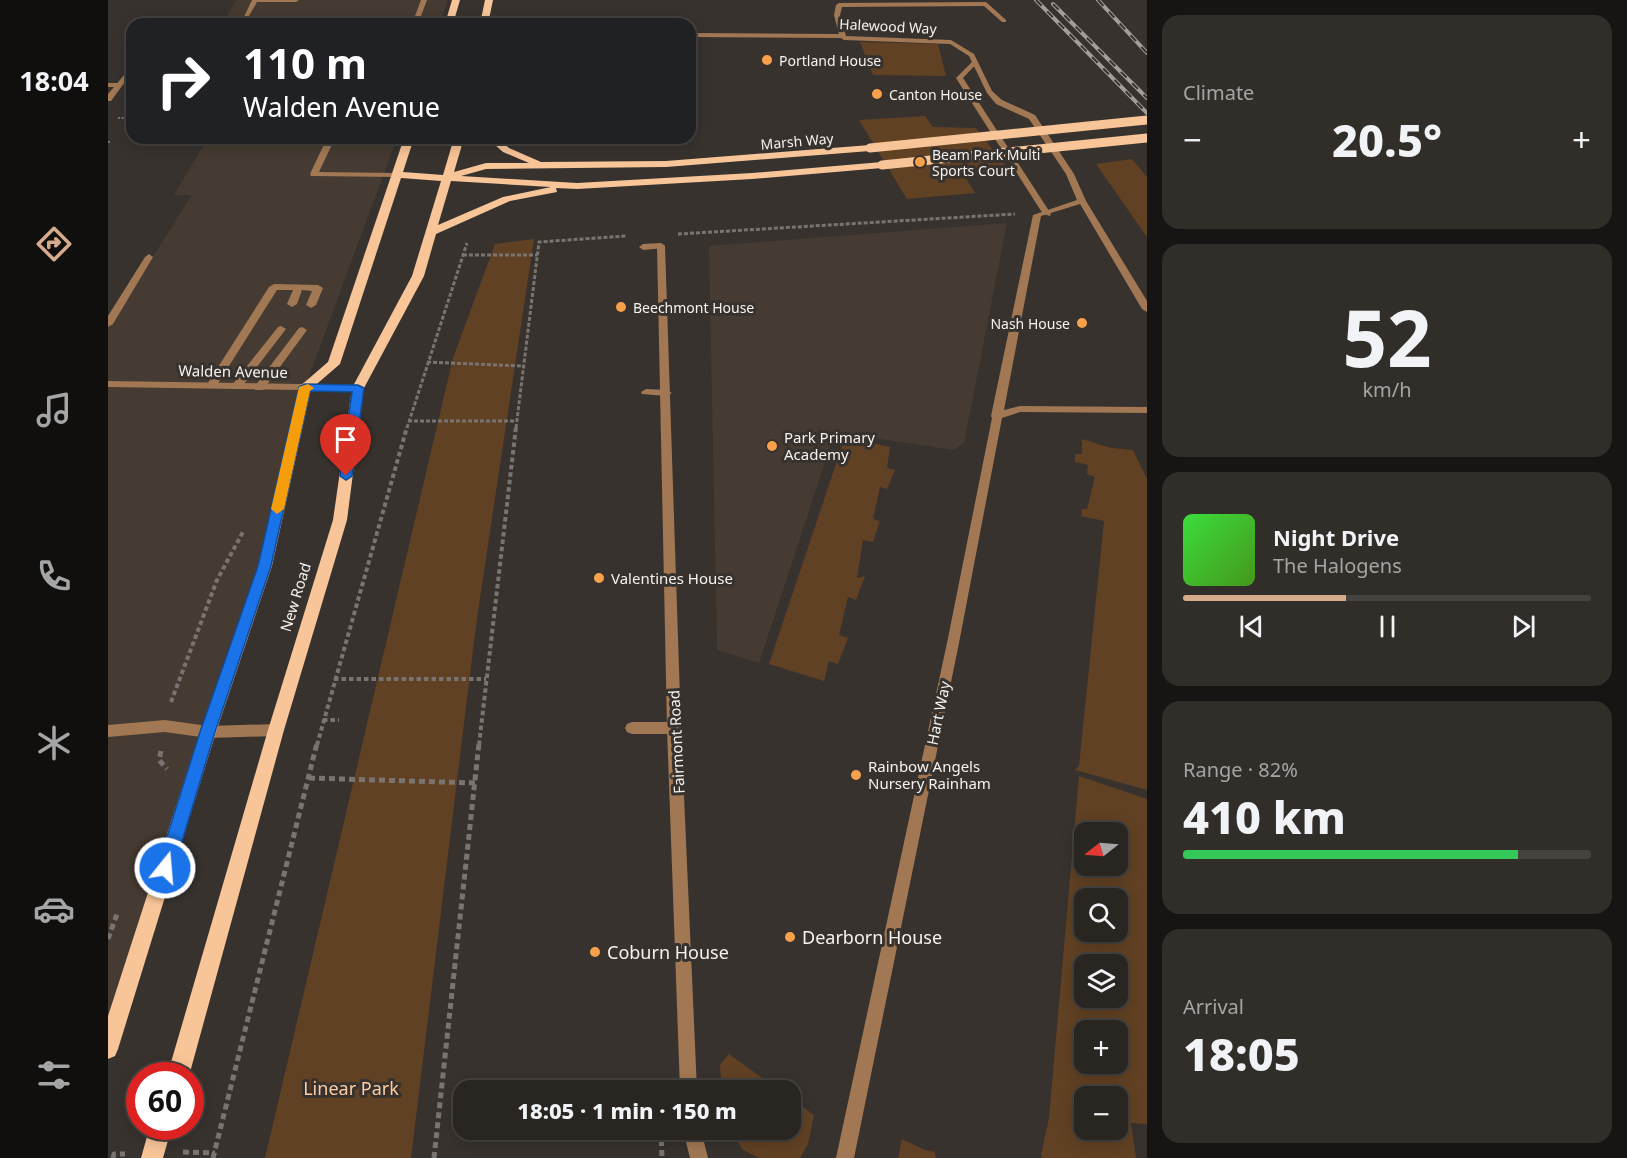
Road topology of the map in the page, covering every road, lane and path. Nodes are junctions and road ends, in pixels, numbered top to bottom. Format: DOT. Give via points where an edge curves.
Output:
graph roads {
  1 [pos="296,0"];
  2 [pos="424,0"];
  3 [pos="456,0"];
  4 [pos="489,0"];
  5 [pos="245,18"];
  6 [pos="417,18"];
  7 [pos="450,18"];
  8 [pos="485,18"];
  9 [pos="1004,21"];
  10 [pos="696,35"];
  11 [pos="843,36"];
  12 [pos="974,63"];
  13 [pos="126,77"];
  14 [pos="108,85"];
  15 [pos="119,85"];
  16 [pos="108,99"];
  17 [pos="1147,120"];
  18 [pos="1147,138"];
  19 [pos="328,144"];
  20 [pos="408,144"];
  21 [pos="457,144"];
  22 [pos="499,144"];
  23 [pos="551,167"];
  24 [pos="397,175"];
  25 [pos="448,177"];
  26 [pos="577,186"];
  27 [pos="1080,197"];
  28 [pos="1046,212"];
  29 [pos="430,233"];
  30 [pos="676,234"];
  31 [pos="634,236"];
  32 [pos="643,247"];
  33 [pos="463,255"];
  34 [pos="537,255"];
  35 [pos="149,257"];
  36 [pos="460,264"];
  37 [pos="298,288"];
  38 [pos="292,304"];
  39 [pos="311,305"];
  40 [pos="1147,309"];
  41 [pos="108,324"];
  42 [pos="281,329"];
  43 [pos="302,330"];
  44 [pos="427,362"];
  45 [pos="523,366"];
  46 [pos="108,384"];
  47 [pos="211,386"];
  48 [pos="236,387"];
  49 [pos="305,387"];
  50 [pos="259,388"];
  51 [pos="358,388"];
  52 [pos="646,392"];
  53 [pos="667,393"];
  54 [pos="1147,410"];
  55 [pos="996,416"];
  56 [pos="408,421"];
  57 [pos="516,421"];
  58 [pos="334,679"];
  59 [pos="486,679"];
  60 [pos="323,720"];
  61 [pos="339,720"];
  62 [pos="632,728"];
  63 [pos="674,728"];
  64 [pos="276,730"];
  65 [pos="108,731"];
  66 [pos="207,732"];
  67 [pos="309,778"];
  68 [pos="476,783"];
  69 [pos="108,1049"];
  70 [pos="181,1062"];
  71 [pos="689,1080"];
  72 [pos="157,1140"];
  73 [pos="661,1140"];
  74 [pos="694,1140"];
  75 [pos="184,1152"];
  76 [pos="125,1154"];
  77 [pos="214,1155"];
  78 [pos="113,1158"];
  79 [pos="152,1158"];
  80 [pos="434,1158"];
  81 [pos="662,1158"];
  82 [pos="699,1158"];
  83 [pos="845,1158"];
  1 -- 5 [label="street" via="255,0"];
  2 -- 6 [label="street"];
  3 -- 7 [label="main road"];
  4 -- 8 [label="main road"];
  9 -- 11 [label="street" via="986,4 839,5 837,15"];
  10 -- 11 [label="street, Halewood Way"];
  11 -- 12 [label="street, Halewood Way" via="951,42 972,55"];
  12 -- 27 [label="street, Halewood Way" via="989,92 999,102 1032,117 1070,174"];
  12 -- 28 [label="street" via="959,78"];
  13 -- 15 [label="street"];
  14 -- 15 [label="street"];
  15 -- 16 [label="street"];
  17 -- 23 [label="main road, Marsh Way, bridge" via="870,148 666,164"];
  18 -- 26 [label="main road, Marsh Way, bridge" via="752,177"];
  19 -- 24 [label="street" via="314,174"];
  20 -- 24 [label="main road"];
  21 -- 25 [label="main road, New Road"];
  22 -- 23 [label="main road"];
  23 -- 25 [label="main road, Marsh Way" via="486,166"];
  24 -- 25 [label="main road, Marsh Way"];
  24 -- 49 [label="main road" via="334,364"];
  25 -- 26 [label="main road, Marsh Way"];
  25 -- 29 [label="main road, New Road"];
  26 -- 29 [label="main road" via="507,200"];
  27 -- 28 [label="street"];
  27 -- 40 [label="street, Halewood Way"];
  28 -- 30 [label="path"];
  28 -- 55 [label="street" via="1037,215"];
  29 -- 51 [label="main road, New Road" via="418,276"];
  31 -- 34 [label="path" via="539,242"];
  32 -- 53 [label="street, Fairmont Road" via="661,246"];
  33 -- 34 [label="path"];
  34 -- 45 [label="path"];
  35 -- 41 [label="street"];
  36 -- 44 [label="path"];
  37 -- 38 [label="street"];
  37 -- 39 [label="street" via="318,288"];
  37 -- 47 [label="street" via="274,287"];
  42 -- 48 [label="street"];
  43 -- 50 [label="street"];
  44 -- 45 [label="path"];
  44 -- 56 [label="path"];
  45 -- 57 [label="path"];
  46 -- 47 [label="street, Walden Avenue"];
  47 -- 48 [label="street, Walden Avenue"];
  48 -- 50 [label="street, Walden Avenue"];
  49 -- 50 [label="street, Walden Avenue"];
  49 -- 51 [label="street, Walden Avenue"];
  49 -- 66 [label="main road" via="265,566"];
  51 -- 64 [label="main road, New Road" via="340,520"];
  52 -- 53 [label="street"];
  53 -- 63 [label="street, Fairmont Road"];
  54 -- 55 [label="street" via="1020,409"];
  55 -- 83 [label="street, Hart Way" via="953,643"];
  56 -- 57 [label="path"];
  56 -- 58 [label="path"];
  57 -- 59 [label="path"];
  58 -- 59 [label="path"];
  58 -- 60 [label="path"];
  59 -- 68 [label="path"];
  60 -- 61 [label="path"];
  60 -- 67 [label="path"];
  62 -- 63 [label="street"];
  63 -- 71 [label="street, Fairmont Road"];
  64 -- 66 [label="street"];
  64 -- 70 [label="main road, New Road"];
  65 -- 66 [label="street" via="165,726"];
  66 -- 69 [label="main road"];
  67 -- 68 [label="path"];
  67 -- 77 [label="path"];
  68 -- 80 [label="path"];
  72 -- 79 [label="main road"];
  73 -- 81 [label="path"];
  74 -- 82 [label="street"];
  75 -- 77 [label="path"];
  76 -- 78 [label="path" via="114,1154"];
}
